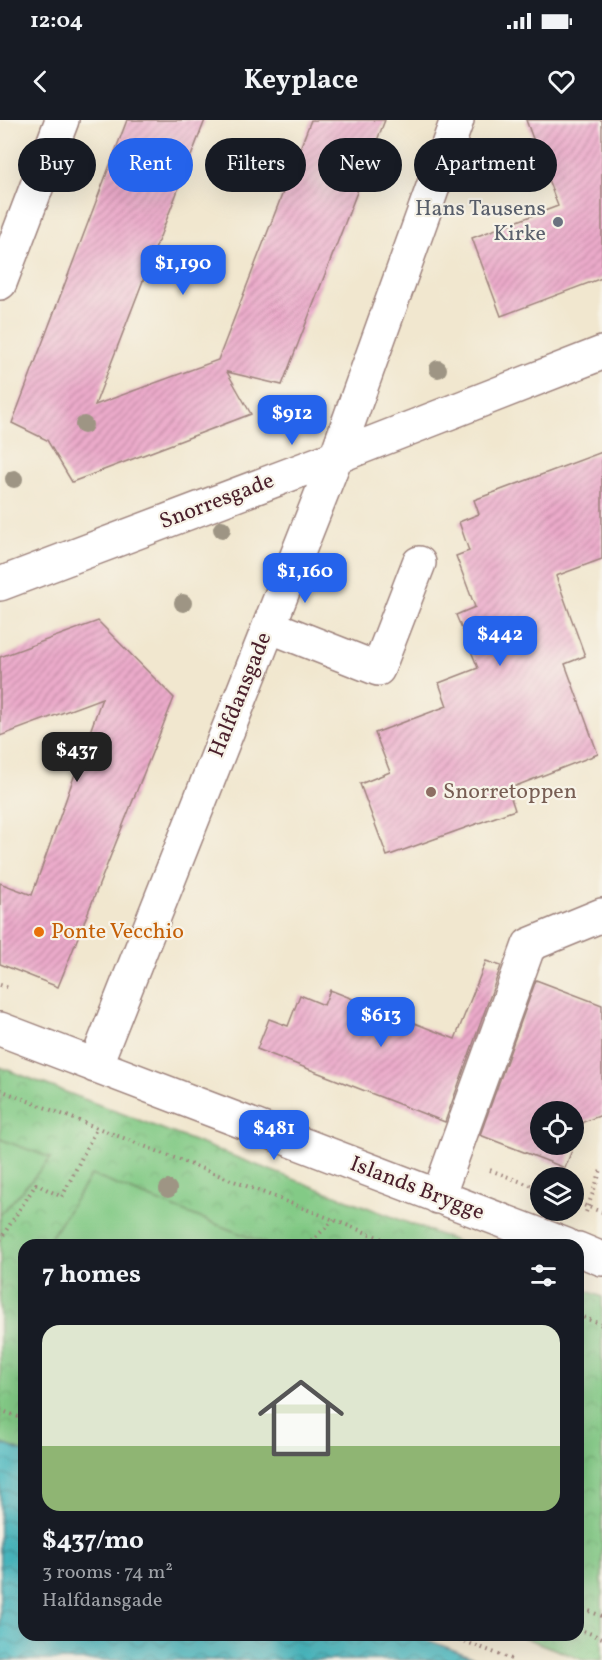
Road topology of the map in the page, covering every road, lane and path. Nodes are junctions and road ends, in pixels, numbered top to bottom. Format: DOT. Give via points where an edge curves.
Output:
graph roads {
  1 [pos="62,120"];
  2 [pos="457,120"];
  3 [pos="0,283"];
  4 [pos="602,353"];
  5 [pos="336,457"];
  6 [pos="419,563"];
  7 [pos="0,584"];
  8 [pos="269,626"];
  9 [pos="602,915"];
  10 [pos="0,1029"];
  11 [pos="95,1066"];
  12 [pos="0,1090"];
  13 [pos="97,1127"];
  14 [pos="602,1167"];
  15 [pos="438,1197"];
  16 [pos="584,1205"];
  17 [pos="588,1206"];
  18 [pos="602,1212"];
  19 [pos="585,1216"];
  20 [pos="334,1220"];
  21 [pos="313,1239"];
  22 [pos="383,1239"];
  23 [pos="550,1239"];
  24 [pos="0,1240"];
  25 [pos="584,1252"];
  26 [pos="602,1259"];
  27 [pos="584,1318"];
  28 [pos="602,1325"];
  29 [pos="0,1410"];
  30 [pos="18,1417"];
  31 [pos="584,1609"];
  32 [pos="602,1616"];
  33 [pos="584,1631"];
  34 [pos="602,1638"];
  35 [pos="464,1641"];
  36 [pos="514,1660"];
  1 -- 3 [label="street"];
  2 -- 5 [label="street, Halfdansgade"];
  4 -- 5 [label="street, Snorresgade"];
  5 -- 7 [label="street, Snorresgade"];
  5 -- 8 [label="street, Halfdansgade"];
  6 -- 8 [label="street" via="378,669"];
  8 -- 11 [label="street, Halfdansgade"];
  9 -- 15 [label="street" via="529,945"];
  10 -- 11 [label="street, Islands Brygge"];
  11 -- 15 [label="street, Islands Brygge"];
  12 -- 13 [label="path"];
  13 -- 20 [label="path"];
  13 -- 24 [label="path" via="62,1197 36,1184"];
  14 -- 17 [label="path"];
  15 -- 23 [label="street, Islands Brygge"];
  16 -- 17 [label="path"];
  17 -- 18 [label="path"];
  17 -- 19 [label="path"];
  20 -- 21 [label="path"];
  20 -- 22 [label="path"];
  25 -- 26 [label="street"];
  27 -- 28 [label="path"];
  29 -- 30 [label="path"];
  31 -- 32 [label="path"];
  33 -- 34 [label="path"];
  35 -- 36 [label="path"];
}
